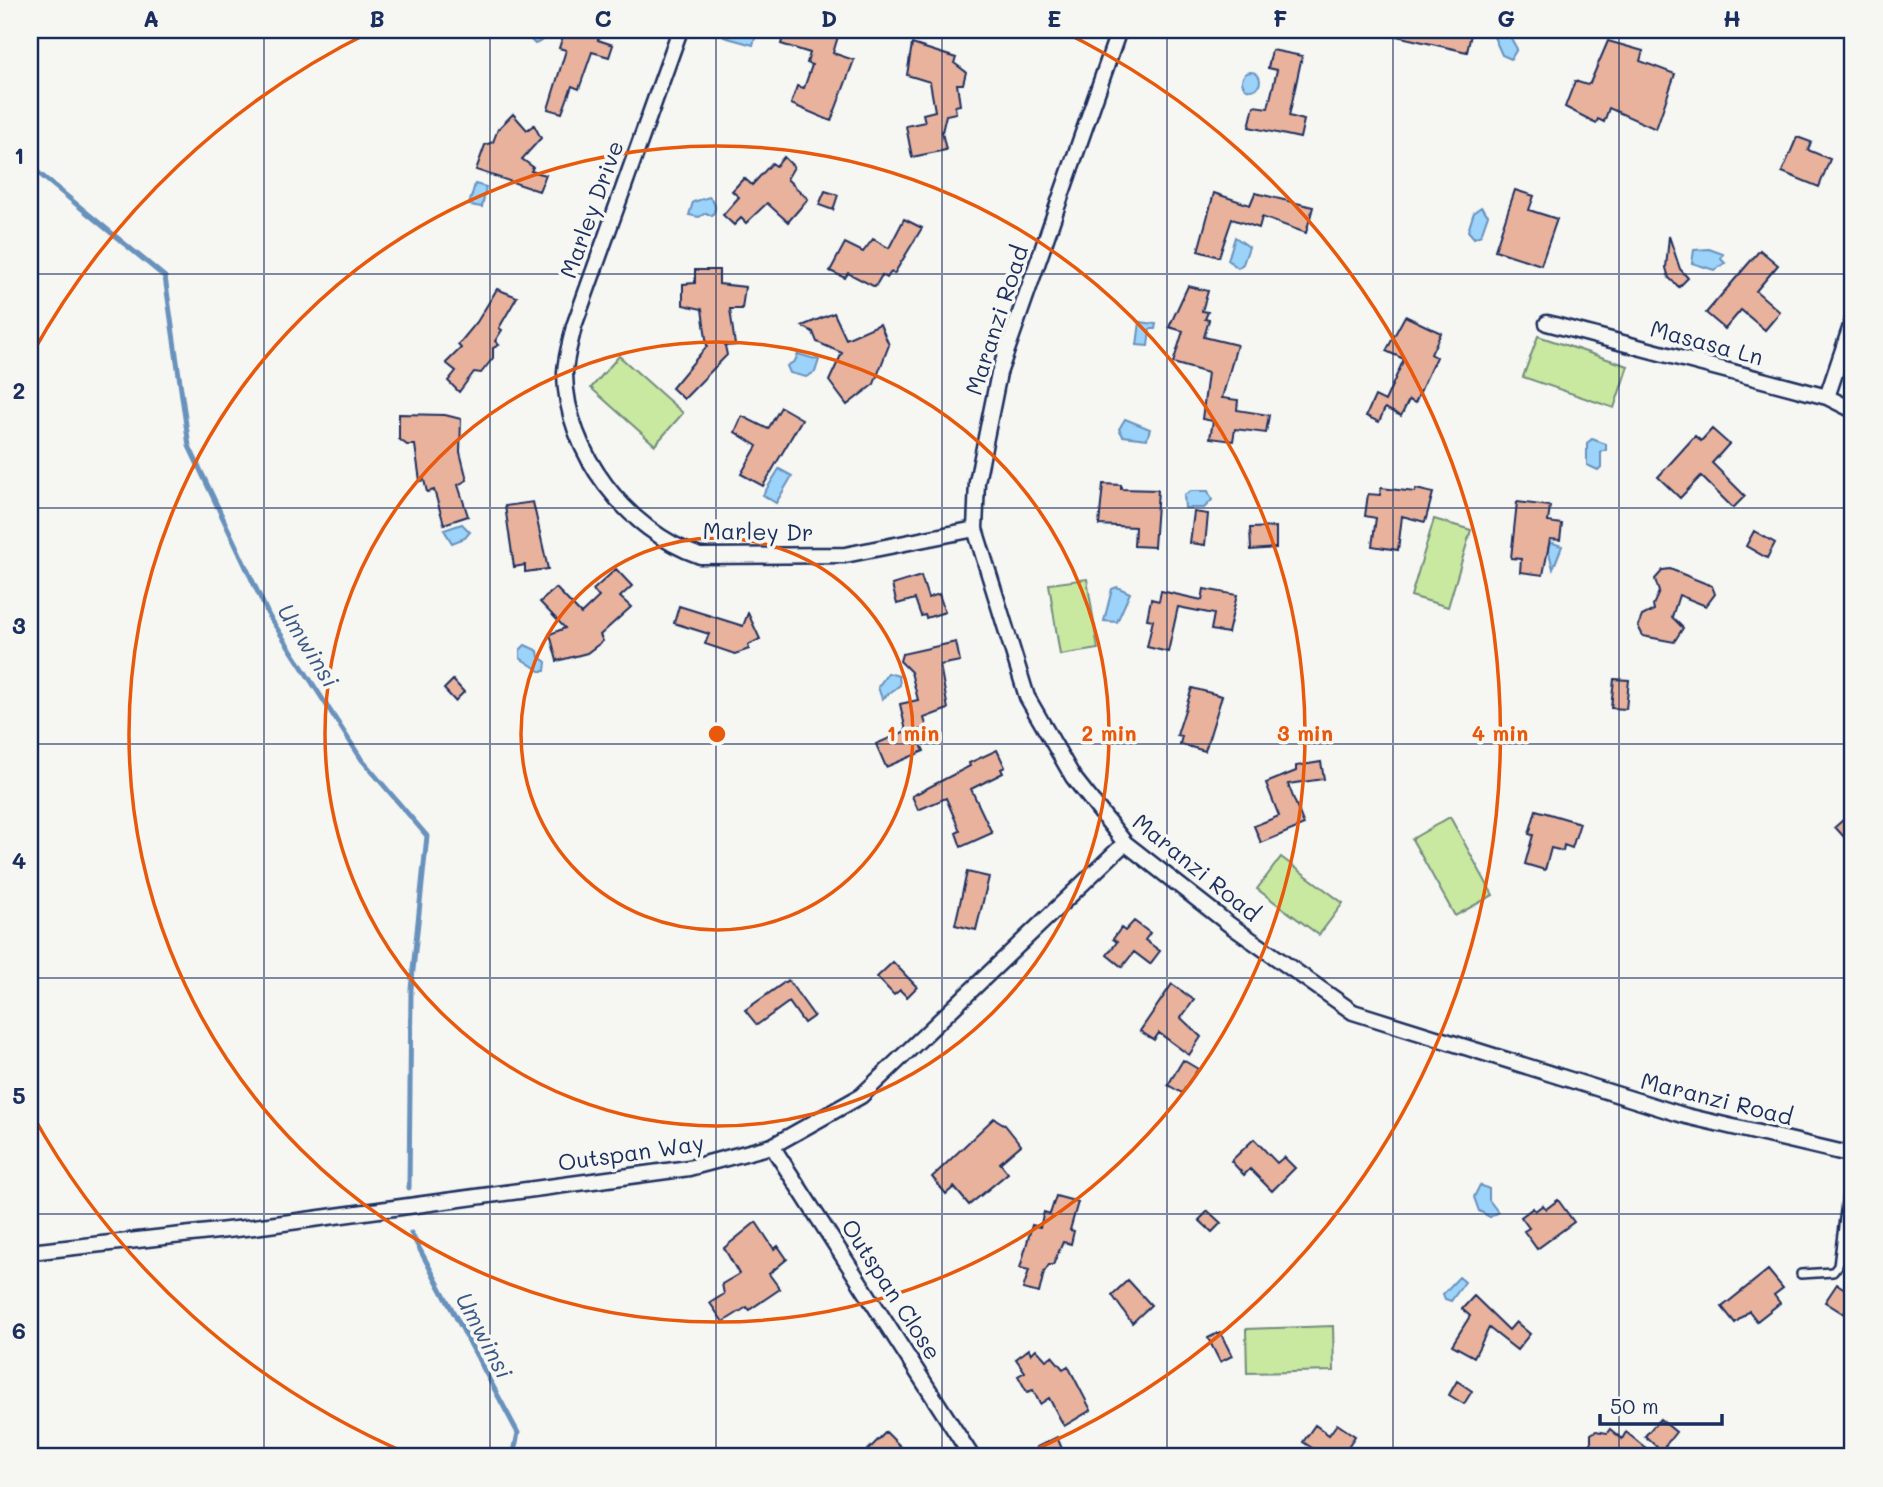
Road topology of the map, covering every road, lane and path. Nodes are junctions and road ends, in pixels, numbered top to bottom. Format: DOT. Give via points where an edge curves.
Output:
graph roads {
  1 [pos="680,30"];
  2 [pos="1119,30"];
  3 [pos="1853,320"];
  4 [pos="1546,323"];
  5 [pos="1827,397"];
  6 [pos="570,408"];
  7 [pos="1853,410"];
  8 [pos="975,529"];
  9 [pos="1125,842"];
  10 [pos="772,1146"];
  11 [pos="1853,1155"];
  12 [pos="30,1252"];
  13 [pos="1801,1274"];
  14 [pos="972,1457"];
  1 -- 6 [label="street, Marley Drive" via="574,326 565,373"];
  2 -- 8 [label="street, Maranzi Road" via="999,373 977,482"];
  3 -- 5 [label="street"];
  4 -- 5 [label="street, Masasa Ln"];
  5 -- 7 [label="street, Masasa Ln"];
  6 -- 8 [label="street, Marley Dr" via="602,482 654,530 686,551 700,555 845,555"];
  8 -- 9 [label="street, Maranzi Road" via="1032,710 1073,777"];
  9 -- 10 [label="street, Outspan Way" via="861,1096"];
  9 -- 11 [label="street, Maranzi Road" via="1336,1003 1360,1015 1686,1116"];
  10 -- 12 [label="street, Outspan Way" via="689,1168 254,1227"];
  10 -- 14 [label="street, Outspan Close"];
  11 -- 13 [label="lane" via="1838,1266 1833,1272"];
}
